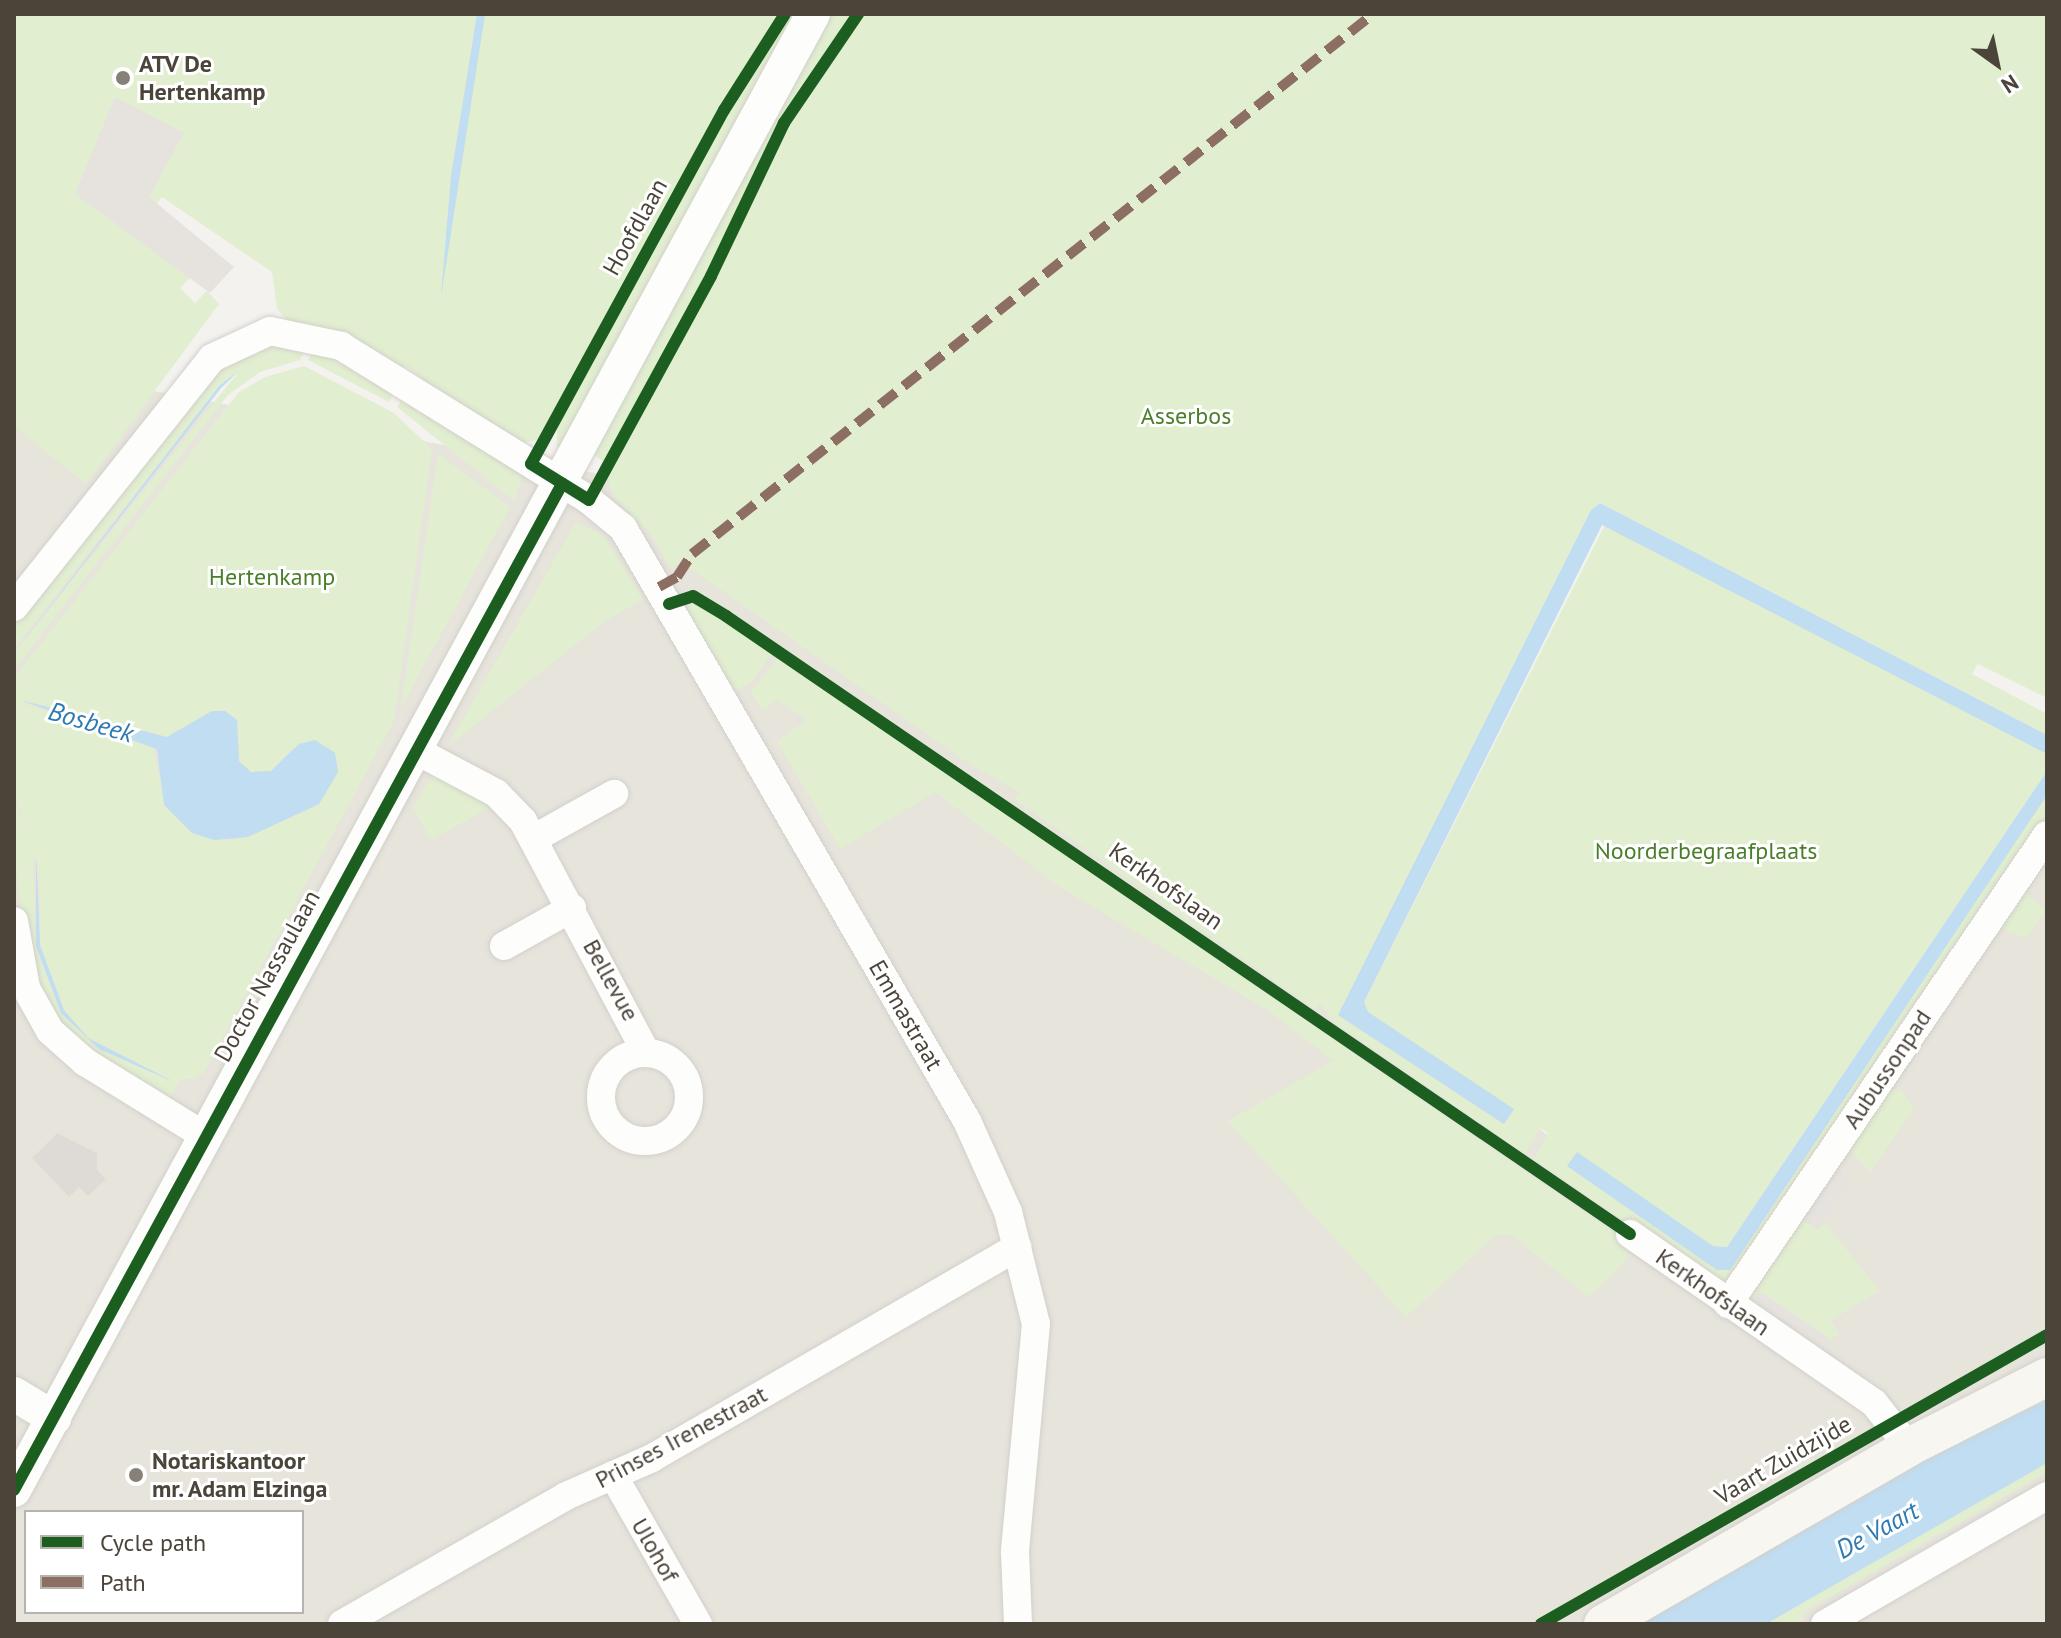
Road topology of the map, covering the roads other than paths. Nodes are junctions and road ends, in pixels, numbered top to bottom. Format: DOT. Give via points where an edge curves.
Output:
graph roads {
  1 [pos="813,14"];
  2 [pos="562,484"];
  3 [pos="14,607"];
  4 [pos="415,750"];
  5 [pos="614,794"];
  6 [pos="2047,835"];
  7 [pos="533,839"];
  8 [pos="572,908"];
  9 [pos="14,921"];
  10 [pos="504,946"];
  11 [pos="646,1052"];
  12 [pos="205,1136"];
  13 [pos="1630,1234"];
  14 [pos="1018,1247"];
  15 [pos="1728,1304"];
  16 [pos="2047,1377"];
  17 [pos="14,1394"];
  18 [pos="54,1418"];
  19 [pos="1909,1447"];
  20 [pos="613,1475"];
  21 [pos="14,1490"];
  22 [pos="2047,1496"];
  23 [pos="342,1624"];
  24 [pos="698,1624"];
  25 [pos="1018,1624"];
  26 [pos="1603,1624"];
  27 [pos="1825,1624"];
  1 -- 2 [label="street"];
  2 -- 3 [label="street" via="341,346 270,331 212,358"];
  2 -- 4 [label="street, Doctor Nassaulaan"];
  2 -- 14 [label="street, Emmastraat" via="623,528 659,587 967,1121"];
  4 -- 7 [label="street, Bellevue" via="496,793"];
  4 -- 12 [label="street, Doctor Nassaulaan"];
  5 -- 7 [label="street"];
  6 -- 15 [label="street, Aubussonpad"];
  7 -- 8 [label="street, Bellevue"];
  8 -- 10 [label="street"];
  8 -- 11 [label="street, Bellevue"];
  9 -- 12 [label="street" via="26,988 50,1031 85,1062"];
  12 -- 18 [label="street, Doctor Nassaulaan"];
  13 -- 15 [label="street, Kerkhofslaan"];
  14 -- 20 [label="street, Prinses Irenestraat"];
  14 -- 25 [label="street, Emmastraat" via="1036,1324 1015,1552"];
  15 -- 19 [label="street, Kerkhofslaan" via="1874,1403"];
  16 -- 19 [label="main road"];
  17 -- 18 [label="street"];
  18 -- 21 [label="street, Doctor Nassaulaan"];
  19 -- 26 [label="main road"];
  20 -- 23 [label="street, Prinses Irenestraat"];
  20 -- 24 [label="street, Ulohof"];
  22 -- 27 [label="street"];
}
